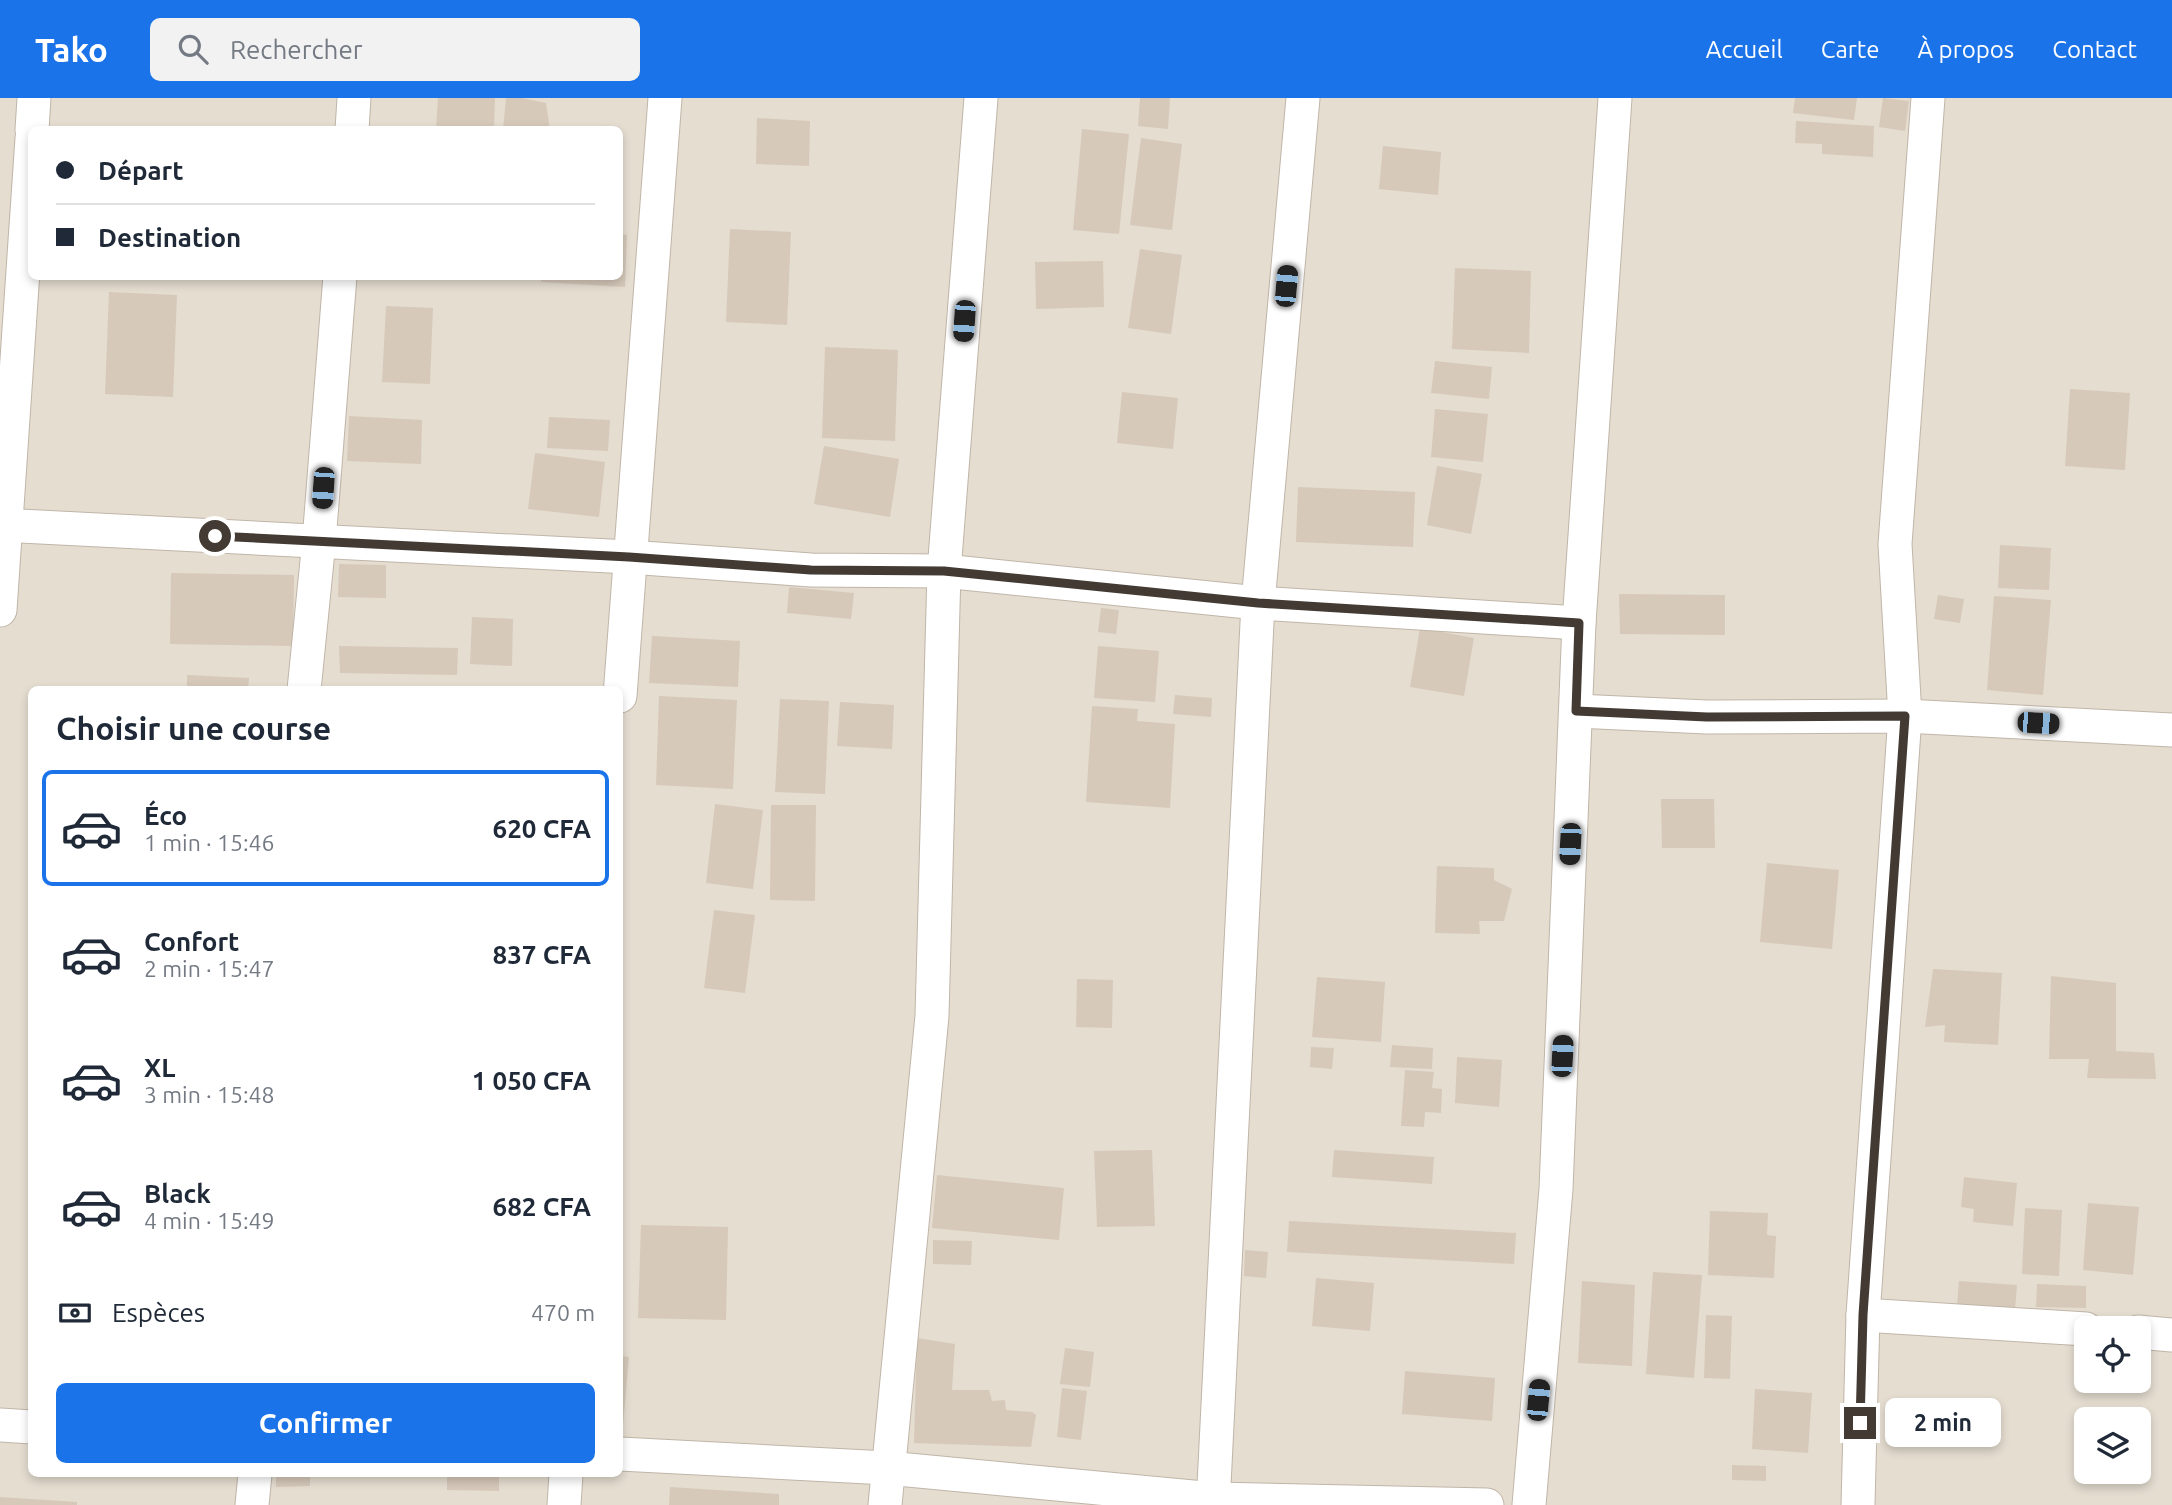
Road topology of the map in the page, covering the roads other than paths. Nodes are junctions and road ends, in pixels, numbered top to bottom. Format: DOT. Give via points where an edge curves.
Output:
graph roads {
  1 [pos="34,98"];
  2 [pos="354,98"];
  3 [pos="665,98"];
  4 [pos="981,98"];
  5 [pos="1303,98"];
  6 [pos="1615,98"];
  7 [pos="1928,98"];
  8 [pos="32,126"];
  9 [pos="352,126"];
  10 [pos="28,191"];
  11 [pos="340,280"];
  12 [pos="3,525"];
  13 [pos="319,541"];
  14 [pos="629,557"];
  15 [pos="944,571"];
  16 [pos="1258,603"];
  17 [pos="0,610"];
  18 [pos="1579,623"];
  19 [pos="304,686"];
  20 [pos="621,686"];
  21 [pos="1576,711"];
  22 [pos="1905,716"];
  23 [pos="2172,730"];
  24 [pos="1863,1315"];
  25 [pos="2074,1328"];
  26 [pos="2151,1333"];
  27 [pos="2172,1335"];
  28 [pos="0,1425"];
  29 [pos="28,1427"];
  30 [pos="623,1454"];
  31 [pos="887,1468"];
  32 [pos="255,1477"];
  33 [pos="566,1477"];
  34 [pos="1214,1502"];
  35 [pos="252,1505"];
  36 [pos="565,1505"];
  37 [pos="885,1505"];
  38 [pos="1487,1505"];
  39 [pos="1529,1505"];
  40 [pos="1858,1505"];
  1 -- 8 [label="street"];
  2 -- 9 [label="street"];
  3 -- 14 [label="street"];
  4 -- 15 [label="street"];
  5 -- 16 [label="street"];
  6 -- 18 [label="street"];
  7 -- 22 [label="street" via="1895,544"];
  10 -- 12 [label="street"];
  11 -- 13 [label="street"];
  12 -- 13 [label="street"];
  12 -- 17 [label="street"];
  13 -- 14 [label="street"];
  13 -- 19 [label="street"];
  14 -- 15 [label="street" via="811,570"];
  14 -- 20 [label="street"];
  15 -- 16 [label="street"];
  15 -- 31 [label="street" via="932,1016"];
  16 -- 18 [label="street"];
  16 -- 34 [label="street"];
  18 -- 21 [label="street"];
  21 -- 22 [label="street" via="1707,717"];
  21 -- 39 [label="street" via="1556,1189"];
  22 -- 23 [label="street"];
  22 -- 24 [label="street"];
  24 -- 25 [label="street"];
  24 -- 40 [label="street"];
  26 -- 27 [label="street"];
  28 -- 29 [label="street"];
  30 -- 31 [label="street"];
  31 -- 34 [label="street"];
  31 -- 37 [label="street"];
  32 -- 35 [label="street"];
  33 -- 36 [label="street"];
  34 -- 38 [label="street"];
}
